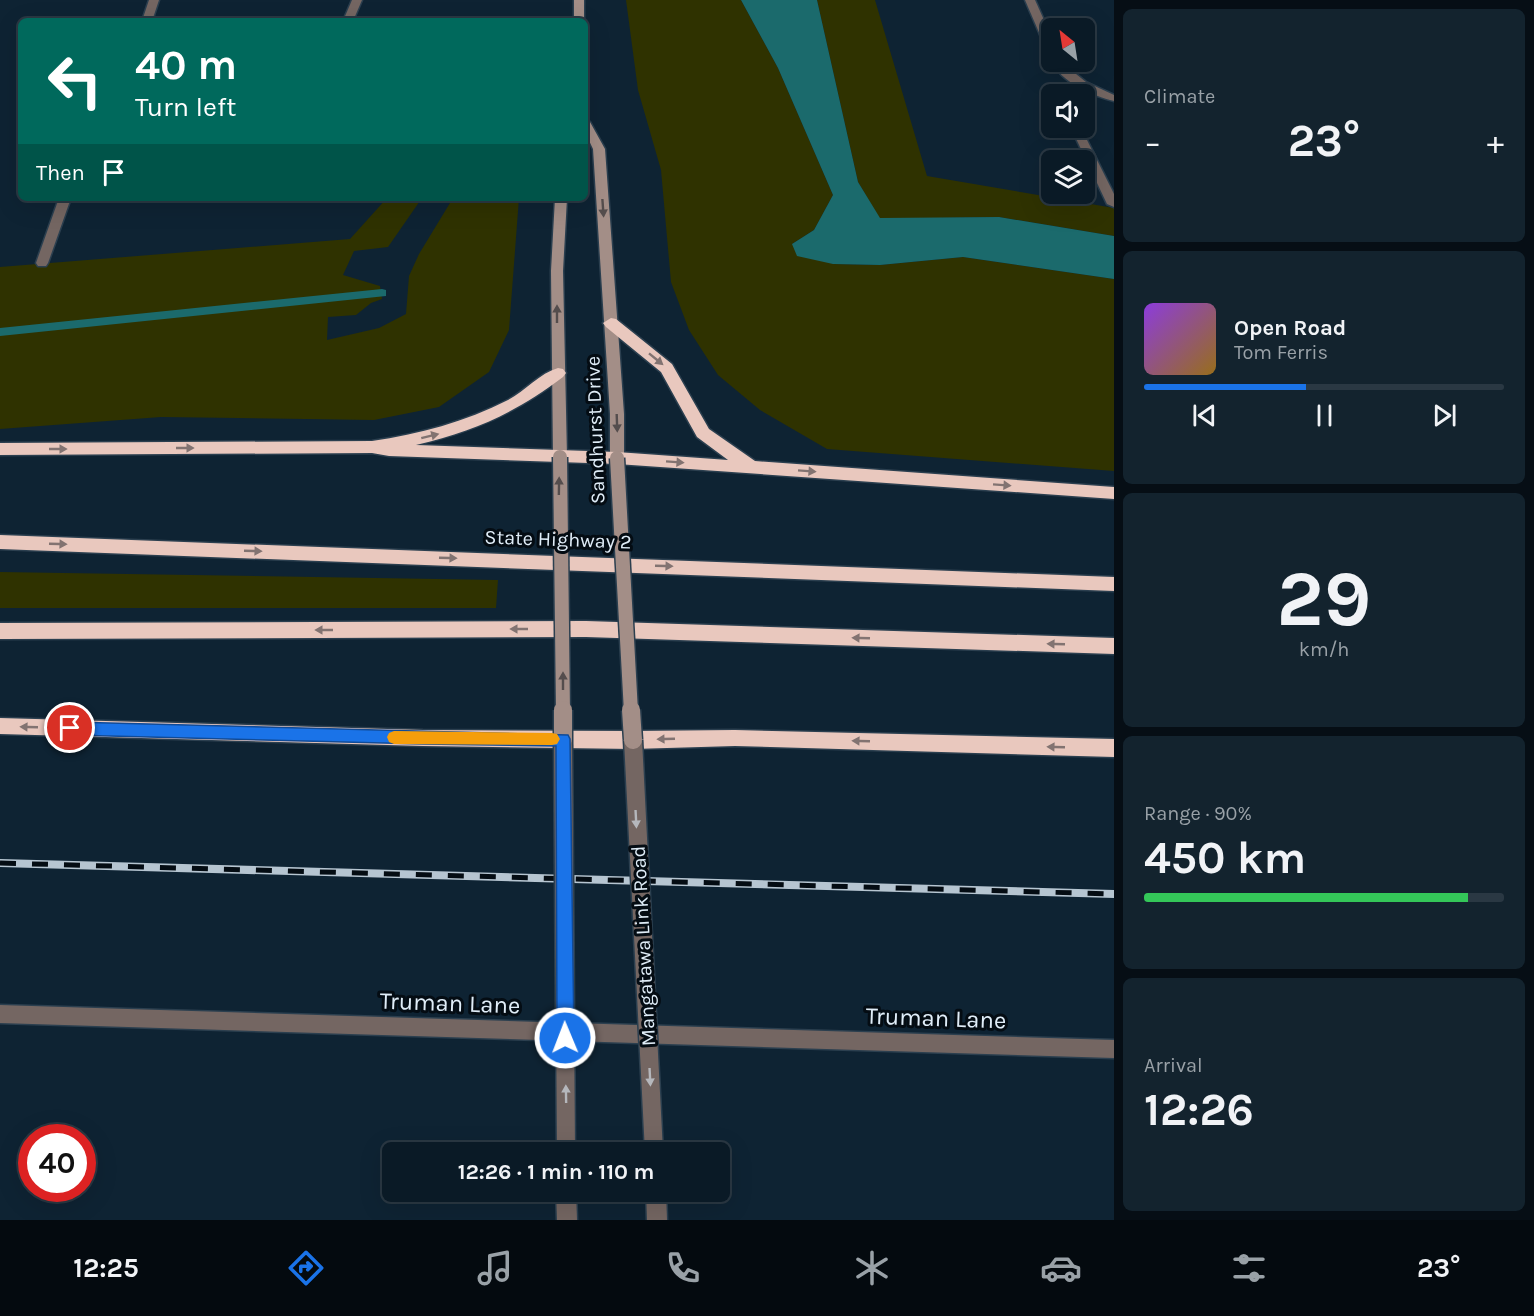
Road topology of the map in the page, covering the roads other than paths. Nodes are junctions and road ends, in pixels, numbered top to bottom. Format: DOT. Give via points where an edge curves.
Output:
graph roads {
  1 [pos="154,0"];
  2 [pos="357,0"];
  3 [pos="579,0"];
  4 [pos="1030,0"];
  5 [pos="148,18"];
  6 [pos="349,18"];
  7 [pos="579,18"];
  8 [pos="1041,26"];
  9 [pos="1065,72"];
  10 [pos="1078,84"];
  11 [pos="1095,94"];
  12 [pos="1114,98"];
  13 [pos="588,128"];
  14 [pos="1081,138"];
  15 [pos="64,201"];
  16 [pos="561,201"];
  17 [pos="1113,204"];
  18 [pos="42,263"];
  19 [pos="611,322"];
  20 [pos="558,373"];
  21 [pos="372,447"];
  22 [pos="0,449"];
  23 [pos="560,457"];
  24 [pos="617,458"];
  25 [pos="749,466"];
  26 [pos="1114,493"];
  27 [pos="0,542"];
  28 [pos="1114,584"];
  29 [pos="0,631"];
  30 [pos="1114,646"];
  31 [pos="0,726"];
  32 [pos="563,739"];
  33 [pos="633,740"];
  34 [pos="1114,748"];
  35 [pos="0,1014"];
  36 [pos="1114,1050"];
  37 [pos="566,1142"];
  38 [pos="653,1142"];
  39 [pos="566,1202"];
  40 [pos="656,1202"];
  41 [pos="567,1220"];
  42 [pos="657,1220"];
  1 -- 5 [label="street"];
  2 -- 6 [label="street"];
  3 -- 7 [label="main road"];
  4 -- 8 [label="street"];
  9 -- 10 [label="street"];
  11 -- 12 [label="street"];
  13 -- 19 [label="main road, Sandhurst Drive, one-way" via="599,149"];
  14 -- 17 [label="street"];
  15 -- 18 [label="street"];
  20 -- 16 [label="main road, Sandhurst Drive, one-way"];
  19 -- 24 [label="main road, Sandhurst Drive, one-way"];
  19 -- 25 [label="highway, one-way" via="667,368 703,433"];
  21 -- 20 [label="highway, one-way" via="439,434 487,415 517,402"];
  20 -- 23 [label="main road, Sandhurst Drive"];
  22 -- 21 [label="highway, one-way"];
  21 -- 23 [label="highway"];
  23 -- 24 [label="highway"];
  32 -- 23 [label="main road, Sandhurst Drive, one-way, bridge"];
  24 -- 25 [label="highway, one-way"];
  24 -- 33 [label="main road, Sandhurst Drive, bridge"];
  25 -- 26 [label="highway, one-way"];
  27 -- 28 [label="highway, State Highway 2, one-way"];
  30 -- 29 [label="highway, one-way" via="585,629"];
  32 -- 31 [label="highway, one-way"];
  32 -- 33 [label="highway"];
  37 -- 32 [label="street, one-way, bridge"];
  34 -- 33 [label="highway, one-way" via="735,738"];
  33 -- 38 [label="street, Mangatawa Link Road, one-way, bridge"];
  35 -- 36 [label="street, Truman Lane"];
  39 -- 41 [label="street"];
  40 -- 42 [label="street"];
}
